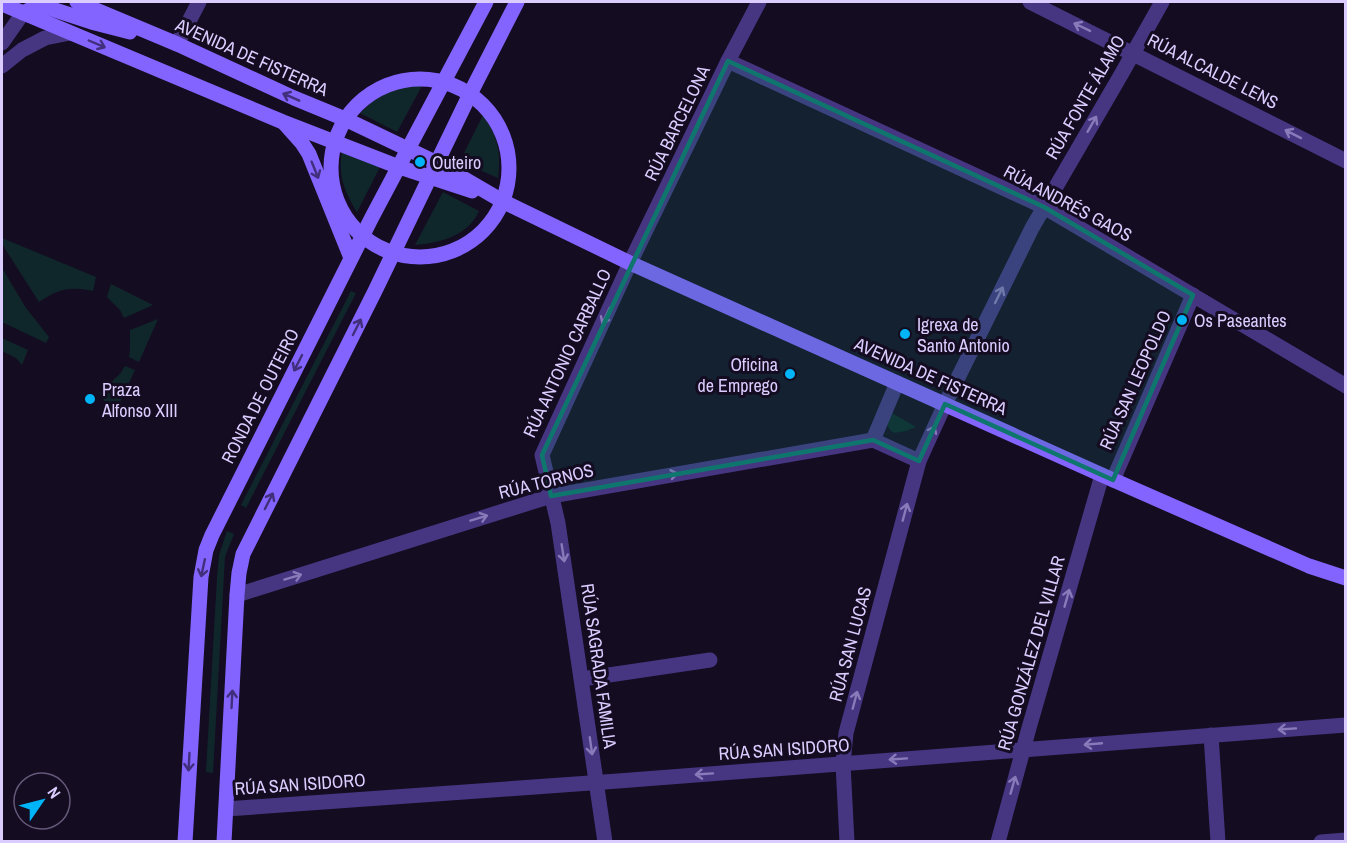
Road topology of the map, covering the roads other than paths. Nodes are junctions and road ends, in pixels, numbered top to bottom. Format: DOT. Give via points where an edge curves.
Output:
graph roads {
  1 [pos="77,2"];
  2 [pos="199,2"];
  3 [pos="486,2"];
  4 [pos="517,2"];
  5 [pos="759,2"];
  6 [pos="1030,2"];
  7 [pos="1162,2"];
  8 [pos="2,4"];
  9 [pos="23,13"];
  10 [pos="70,33"];
  11 [pos="2,43"];
  12 [pos="177,44"];
  13 [pos="1134,53"];
  14 [pos="728,61"];
  15 [pos="2,66"];
  16 [pos="444,82"];
  17 [pos="470,94"];
  18 [pos="345,119"];
  19 [pos="283,122"];
  20 [pos="334,142"];
  21 [pos="408,149"];
  22 [pos="1346,161"];
  23 [pos="437,163"];
  24 [pos="399,167"];
  25 [pos="429,178"];
  26 [pos="504,201"];
  27 [pos="1044,207"];
  28 [pos="362,236"];
  29 [pos="392,253"];
  30 [pos="351,258"];
  31 [pos="630,262"];
  32 [pos="1193,296"];
  33 [pos="897,382"];
  34 [pos="1346,386"];
  35 [pos="945,404"];
  36 [pos="873,440"];
  37 [pos="919,461"];
  38 [pos="1108,477"];
  39 [pos="551,496"];
  40 [pos="1346,578"];
  41 [pos="237,595"];
  42 [pos="710,660"];
  43 [pos="582,679"];
  44 [pos="1346,725"];
  45 [pos="1211,735"];
  46 [pos="1023,750"];
  47 [pos="843,764"];
  48 [pos="597,782"];
  49 [pos="226,809"];
  50 [pos="1346,840"];
  51 [pos="185,842"];
  52 [pos="224,842"];
  53 [pos="605,842"];
  54 [pos="848,842"];
  55 [pos="998,842"];
  56 [pos="1218,842"];
  57 [pos="1321,842"];
  1 -- 12 [label="main road, AVENIDA DE FISTERRA"];
  2 -- 12 [label="street"];
  3 -- 16 [label="main road, RONDA DE OUTEIRO"];
  4 -- 17 [label="main road"];
  5 -- 14 [label="street, RÚA BARCELONA"];
  13 -- 6 [label="street, RÚA ALCALDE LENS, one-way"];
  7 -- 13 [label="street, RÚA FONTE ÁLAMO"];
  8 -- 9 [label="main road, AVENIDA DE FISTERRA"];
  9 -- 10 [label="main road, AVENIDA DE FISTERRA"];
  9 -- 11 [label="street"];
  9 -- 12 [label="main road" via="46,7"];
  10 -- 15 [label="street" via="45,38"];
  10 -- 19 [label="main road, AVENIDA DE FISTERRA, one-way"];
  18 -- 12 [label="main road, AVENIDA DE FISTERRA, one-way"];
  22 -- 13 [label="street, RÚA ALCALDE LENS, one-way"];
  27 -- 13 [label="street, RÚA FONTE ÁLAMO, one-way"];
  14 -- 27 [label="street, RÚA ANDRÉS GAOS"];
  14 -- 31 [label="street, RÚA BARCELONA"];
  16 -- 17 [label="main road"];
  16 -- 18 [label="main road" via="396,82 373,92"];
  16 -- 21 [label="main road, RONDA DE OUTEIRO"];
  17 -- 23 [label="main road"];
  17 -- 26 [label="main road" via="496,121 505,140 509,160"];
  18 -- 20 [label="main road"];
  18 -- 21 [label="main road, AVENIDA DE FISTERRA"];
  19 -- 20 [label="main road, AVENIDA DE FISTERRA"];
  19 -- 30 [label="main road, one-way" via="309,154"];
  20 -- 24 [label="main road, AVENIDA DE FISTERRA"];
  20 -- 28 [label="main road" via="334,193 348,221"];
  21 -- 23 [label="main road, AVENIDA DE FISTERRA"];
  21 -- 24 [label="main road, RONDA DE OUTEIRO"];
  23 -- 25 [label="main road"];
  23 -- 26 [label="main road, AVENIDA DE FISTERRA"];
  24 -- 25 [label="main road, AVENIDA DE FISTERRA"];
  24 -- 28 [label="main road, RONDA DE OUTEIRO"];
  25 -- 26 [label="main road, AVENIDA DE FISTERRA"];
  25 -- 29 [label="main road"];
  26 -- 29 [label="main road" via="489,226 450,253 419,258"];
  26 -- 31 [label="main road, AVENIDA DE FISTERRA"];
  27 -- 32 [label="street, RÚA ANDRÉS GAOS"];
  35 -- 27 [label="street, RÚA FONTE ÁLAMO, one-way"];
  28 -- 29 [label="main road"];
  28 -- 30 [label="main road, RONDA DE OUTEIRO"];
  41 -- 29 [label="main road, one-way" via="243,554"];
  30 -- 51 [label="main road, RONDA DE OUTEIRO, one-way" via="206,550 199,592"];
  31 -- 33 [label="main road, AVENIDA DE FISTERRA"];
  31 -- 39 [label="street, RÚA ANTONIO CARBALLO, one-way" via="542,455"];
  32 -- 34 [label="street, RÚA ANDRÉS GAOS"];
  32 -- 38 [label="street, RÚA SAN LEOPOLDO"];
  33 -- 35 [label="main road, AVENIDA DE FISTERRA"];
  33 -- 36 [label="street"];
  37 -- 35 [label="street, RÚA SAN LUCAS, one-way"];
  35 -- 38 [label="main road, AVENIDA DE FISTERRA"];
  36 -- 37 [label="street"];
  39 -- 36 [label="street, RÚA TORNOS, one-way"];
  47 -- 37 [label="street, RÚA SAN LUCAS, one-way" via="846,733"];
  38 -- 40 [label="main road, AVENIDA DE FISTERRA" via="1309,566"];
  46 -- 38 [label="street, RÚA GONZÁLEZ DEL VILLAR, one-way"];
  41 -- 39 [label="street, RÚA TORNOS, one-way"];
  39 -- 43 [label="street, RÚA SAGRADA FAMILIA, one-way"];
  49 -- 41 [label="main road, one-way"];
  42 -- 43 [label="street"];
  43 -- 48 [label="street, RÚA SAGRADA FAMILIA, one-way"];
  44 -- 45 [label="street, RÚA SAN ISIDORO, one-way"];
  45 -- 46 [label="street, RÚA SAN ISIDORO, one-way"];
  45 -- 56 [label="street"];
  46 -- 47 [label="street, RÚA SAN ISIDORO, one-way"];
  55 -- 46 [label="street, RÚA GONZÁLEZ DEL VILLAR, one-way"];
  47 -- 48 [label="street, RÚA SAN ISIDORO, one-way"];
  47 -- 54 [label="street, RÚA SAN LUCAS"];
  48 -- 49 [label="street, RÚA SAN ISIDORO"];
  48 -- 53 [label="street, RÚA SAGRADA FAMILIA"];
  49 -- 52 [label="main road"];
  50 -- 57 [label="street"];
}
